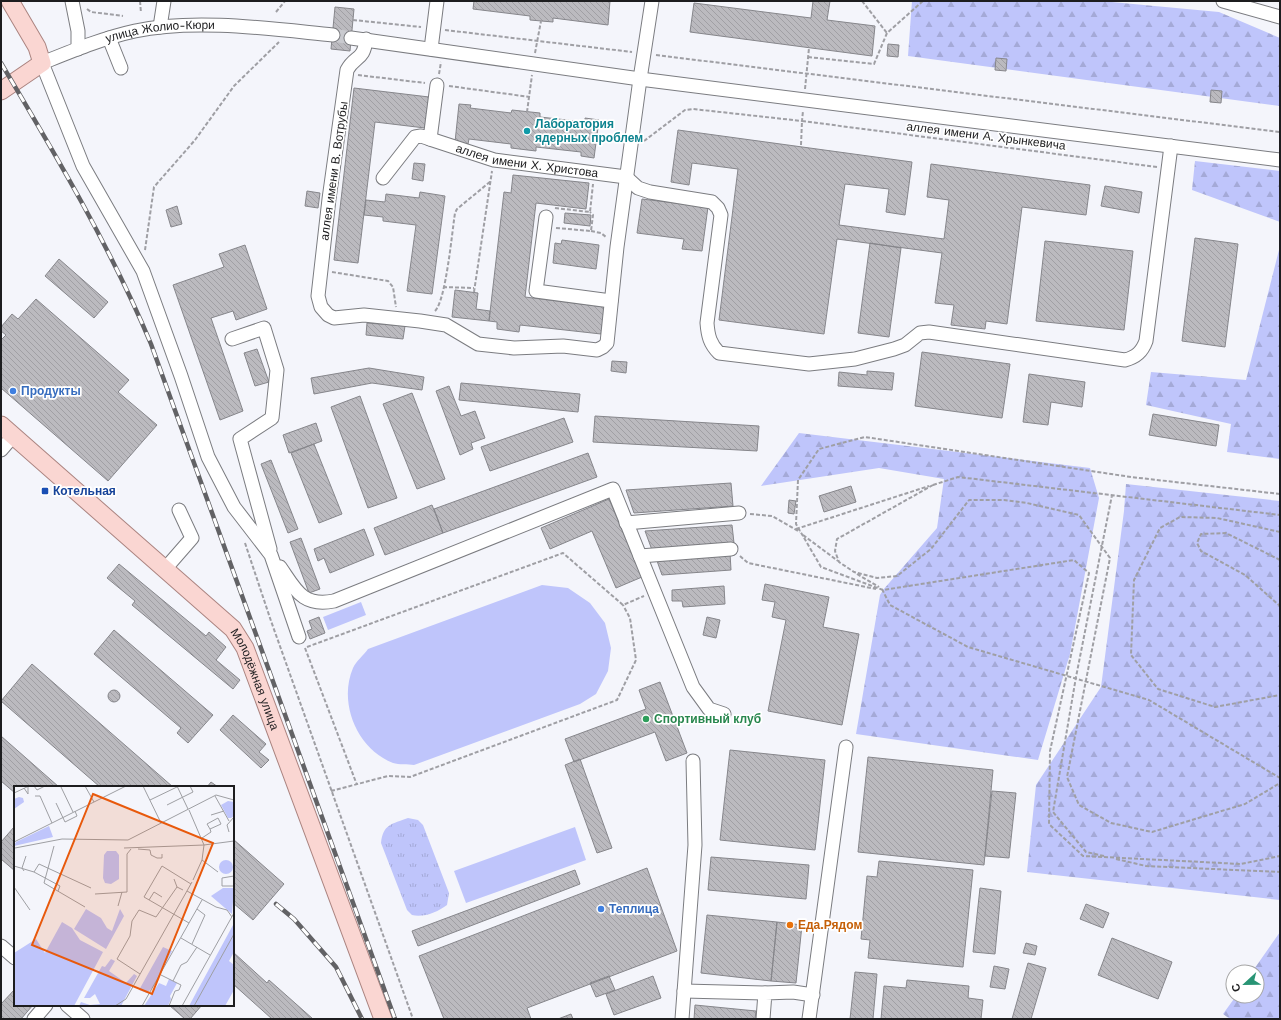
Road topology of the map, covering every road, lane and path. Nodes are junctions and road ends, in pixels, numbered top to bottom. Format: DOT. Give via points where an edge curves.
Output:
graph roads {
  1 [pos="10,1"];
  2 [pos="72,1"];
  3 [pos="140,1"];
  4 [pos="164,1"];
  5 [pos="285,1"];
  6 [pos="437,1"];
  7 [pos="652,1"];
  8 [pos="862,1"];
  9 [pos="922,1"];
  10 [pos="1223,1"];
  11 [pos="85,8"];
  12 [pos="141,12"];
  13 [pos="276,12"];
  14 [pos="122,16"];
  15 [pos="1280,17"];
  16 [pos="353,20"];
  17 [pos="541,21"];
  18 [pos="160,27"];
  19 [pos="434,29"];
  20 [pos="290,31"];
  21 [pos="887,33"];
  22 [pos="333,35"];
  23 [pos="109,38"];
  24 [pos="351,38"];
  25 [pos="366,39"];
  26 [pos="537,41"];
  27 [pos="808,48"];
  28 [pos="78,49"];
  29 [pos="437,49"];
  30 [pos="645,53"];
  31 [pos="808,57"];
  32 [pos="533,63"];
  33 [pos="42,64"];
  34 [pos="121,68"];
  35 [pos="806,73"];
  36 [pos="640,79"];
  37 [pos="437,85"];
  38 [pos="1,91"];
  39 [pos="804,100"];
  40 [pos="527,112"];
  41 [pos="802,121"];
  42 [pos="1280,132"];
  43 [pos="430,139"];
  44 [pos="801,145"];
  45 [pos="1170,146"];
  46 [pos="630,152"];
  47 [pos="494,160"];
  48 [pos="1280,160"];
  49 [pos="1168,168"];
  50 [pos="594,173"];
  51 [pos="626,177"];
  52 [pos="383,178"];
  53 [pos="491,181"];
  54 [pos="590,212"];
  55 [pos="545,222"];
  56 [pos="321,270"];
  57 [pos="143,271"];
  58 [pos="443,287"];
  59 [pos="474,288"];
  60 [pos="474,292"];
  61 [pos="611,301"];
  62 [pos="398,318"];
  63 [pos="420,320"];
  64 [pos="232,339"];
  65 [pos="7,431"];
  66 [pos="1,450"];
  67 [pos="934,485"];
  68 [pos="1280,494"];
  69 [pos="1112,495"];
  70 [pos="179,510"];
  71 [pos="739,513"];
  72 [pos="1280,515"];
  73 [pos="626,523"];
  74 [pos="797,529"];
  75 [pos="1280,532"];
  76 [pos="801,533"];
  77 [pos="243,538"];
  78 [pos="1102,547"];
  79 [pos="732,549"];
  80 [pos="272,555"];
  81 [pos="640,556"];
  82 [pos="1280,560"];
  83 [pos="839,562"];
  84 [pos="165,569"];
  85 [pos="854,572"];
  86 [pos="883,590"];
  87 [pos="654,592"];
  88 [pos="623,605"];
  89 [pos="1280,606"];
  90 [pos="302,643"];
  91 [pos="1067,674"];
  92 [pos="1076,677"];
  93 [pos="1086,680"];
  94 [pos="1280,695"];
  95 [pos="724,714"];
  96 [pos="846,747"];
  97 [pos="693,761"];
  98 [pos="1280,778"];
  99 [pos="1280,783"];
  100 [pos="357,785"];
  101 [pos="331,791"];
  102 [pos="1280,856"];
  103 [pos="1110,857"];
  104 [pos="1280,872"];
  105 [pos="1,946"];
  106 [pos="14,957"];
  107 [pos="684,991"];
  108 [pos="765,993"];
  109 [pos="813,995"];
  110 [pos="45,1006"];
  111 [pos="68,1006"];
  112 [pos="34,1019"];
  113 [pos="83,1019"];
  114 [pos="383,1019"];
  115 [pos="413,1019"];
  116 [pos="682,1019"];
  117 [pos="762,1019"];
  118 [pos="809,1019"];
  1 -- 33 [label="main road" via="36,47"];
  2 -- 28 [label="street" via="78,31"];
  3 -- 12 [label="path"];
  4 -- 18 [label="street"];
  5 -- 13 [label="path"];
  6 -- 19 [label="street"];
  7 -- 30 [label="street"];
  8 -- 21 [label="path"];
  9 -- 21 [label="path"];
  10 -- 15 [label="street"];
  11 -- 14 [label="path" via="91,12"];
  16 -- 19 [label="path"];
  17 -- 26 [label="path"];
  18 -- 20 [label="street, улица Жолио-Кюри" via="195,25"];
  18 -- 23 [label="street, улица Жолио-Кюри"];
  19 -- 26 [label="path"];
  19 -- 29 [label="street"];
  20 -- 22 [label="street, улица Жолио-Кюри"];
  20 -- 57 [label="path" via="234,86 195,140 154,187"];
  21 -- 31 [label="path" via="874,64"];
  23 -- 28 [label="street, улица Жолио-Кюри"];
  23 -- 34 [label="street"];
  24 -- 25 [label="street"];
  25 -- 29 [label="street"];
  25 -- 56 [label="street, аллея имени В. Вотрубы" via="363,54 349,66 347,73"];
  26 -- 30 [label="path"];
  26 -- 32 [label="path"];
  27 -- 31 [label="path"];
  28 -- 33 [label="street, улица Жолио-Кюри"];
  29 -- 32 [label="street"];
  29 -- 37 [label="path"];
  30 -- 35 [label="path"];
  30 -- 36 [label="street"];
  31 -- 35 [label="path"];
  32 -- 36 [label="street"];
  32 -- 40 [label="path"];
  33 -- 38 [label="main road, улица Жолио-Кюри"];
  33 -- 57 [label="street" via="83,166"];
  35 -- 39 [label="path"];
  35 -- 42 [label="path"];
  36 -- 39 [label="street"];
  36 -- 46 [label="street"];
  37 -- 43 [label="street"];
  39 -- 41 [label="path"];
  39 -- 45 [label="street"];
  41 -- 44 [label="path"];
  41 -- 46 [label="path, аллея имени А. Хрынкевича" via="685,110"];
  41 -- 49 [label="path, аллея имени А. Хрынкевича"];
  43 -- 47 [label="street, аллея имени Х. Христова"];
  43 -- 52 [label="street" via="415,137"];
  45 -- 48 [label="street"];
  45 -- 49 [label="street"];
  46 -- 51 [label="street"];
  47 -- 50 [label="street, аллея имени Х. Христова"];
  47 -- 53 [label="path"];
  49 -- 51 [label="street" via="1146,341 1138,354 1125,360 929,332 920,333 905,345 894,349 855,359 809,364 719,353 708,336 707,323 721,215 718,208 712,202 638,188"];
  50 -- 51 [label="street, аллея имени Х. Христова"];
  50 -- 54 [label="path"];
  51 -- 61 [label="street"];
  53 -- 58 [label="path" via="455,213"];
  53 -- 59 [label="path"];
  54 -- 55 [label="path" via="548,208"];
  54 -- 55 [label="path" via="593,215 591,231"];
  55 -- 61 [label="street" via="536,291"];
  56 -- 62 [label="path" via="388,281 393,287"];
  56 -- 62 [label="street, аллея имени В. Вотрубы" via="318,296 321,307 328,315 334,318 364,315"];
  57 -- 80 [label="street" via="208,457 234,508"];
  58 -- 59 [label="path"];
  58 -- 63 [label="path" via="439,307"];
  59 -- 60 [label="path"];
  61 -- 63 [label="street" via="607,343 597,350 563,346 514,348 478,344 446,325"];
  62 -- 63 [label="street"];
  64 -- 80 [label="street" via="264,328 277,370 272,418 240,439"];
  65 -- 66 [label="street"];
  65 -- 84 [label="main road, Молодёжная улица"];
  67 -- 69 [label="path" via="958,477"];
  67 -- 74 [label="path"];
  67 -- 83 [label="path" via="837,539 834,551"];
  68 -- 74 [label="path" via="1131,477 865,437 819,449 798,480"];
  69 -- 72 [label="path"];
  69 -- 78 [label="path"];
  70 -- 84 [label="street" via="192,538"];
  71 -- 73 [label="street"];
  71 -- 74 [label="path" via="772,516"];
  73 -- 80 [label="street" via="613,489 321,604 310,602 300,595"];
  73 -- 81 [label="street"];
  74 -- 76 [label="path"];
  75 -- 94 [label="path" via="1217,518 1180,517 1160,528 1134,580 1131,655 1158,689 1215,707"];
  76 -- 83 [label="path"];
  76 -- 86 [label="path" via="821,567"];
  77 -- 101 [label="path"];
  78 -- 85 [label="path" via="1079,515 1027,503 969,500 931,549 897,576 877,578"];
  78 -- 92 [label="path"];
  78 -- 93 [label="path" via="1110,558"];
  79 -- 81 [label="street"];
  79 -- 86 [label="path" via="748,563"];
  80 -- 90 [label="street"];
  81 -- 87 [label="street"];
  82 -- 89 [label="path" via="1226,534 1201,534 1197,543 1201,551 1245,575"];
  83 -- 85 [label="path"];
  84 -- 114 [label="main road, Молодёжная улица" via="234,629 245,648"];
  85 -- 86 [label="path"];
  86 -- 91 [label="path" via="890,605 968,647"];
  86 -- 91 [label="path" via="1074,560 1089,573"];
  87 -- 88 [label="path"];
  87 -- 95 [label="street" via="693,688 709,709"];
  88 -- 90 [label="path" via="562,553"];
  88 -- 100 [label="path" via="630,618 636,660 618,700 410,777 388,776"];
  90 -- 100 [label="path"];
  91 -- 92 [label="path"];
  91 -- 103 [label="path" via="1050,751 1049,824 1083,856"];
  92 -- 93 [label="path"];
  92 -- 103 [label="path" via="1052,812 1086,852"];
  93 -- 98 [label="path" via="1149,700"];
  93 -- 99 [label="path" via="1067,777 1079,805 1111,822 1152,832 1245,804"];
  96 -- 109 [label="street"];
  97 -- 107 [label="street" via="695,845"];
  100 -- 101 [label="path"];
  101 -- 115 [label="path"];
  102 -- 103 [label="path" via="1241,864"];
  103 -- 104 [label="path" via="1146,866"];
  105 -- 106 [label="street"];
  107 -- 108 [label="street"];
  107 -- 116 [label="street"];
  108 -- 109 [label="street" via="792,992"];
  108 -- 117 [label="street"];
  109 -- 118 [label="street"];
  110 -- 112 [label="street"];
  111 -- 113 [label="street"];
}
